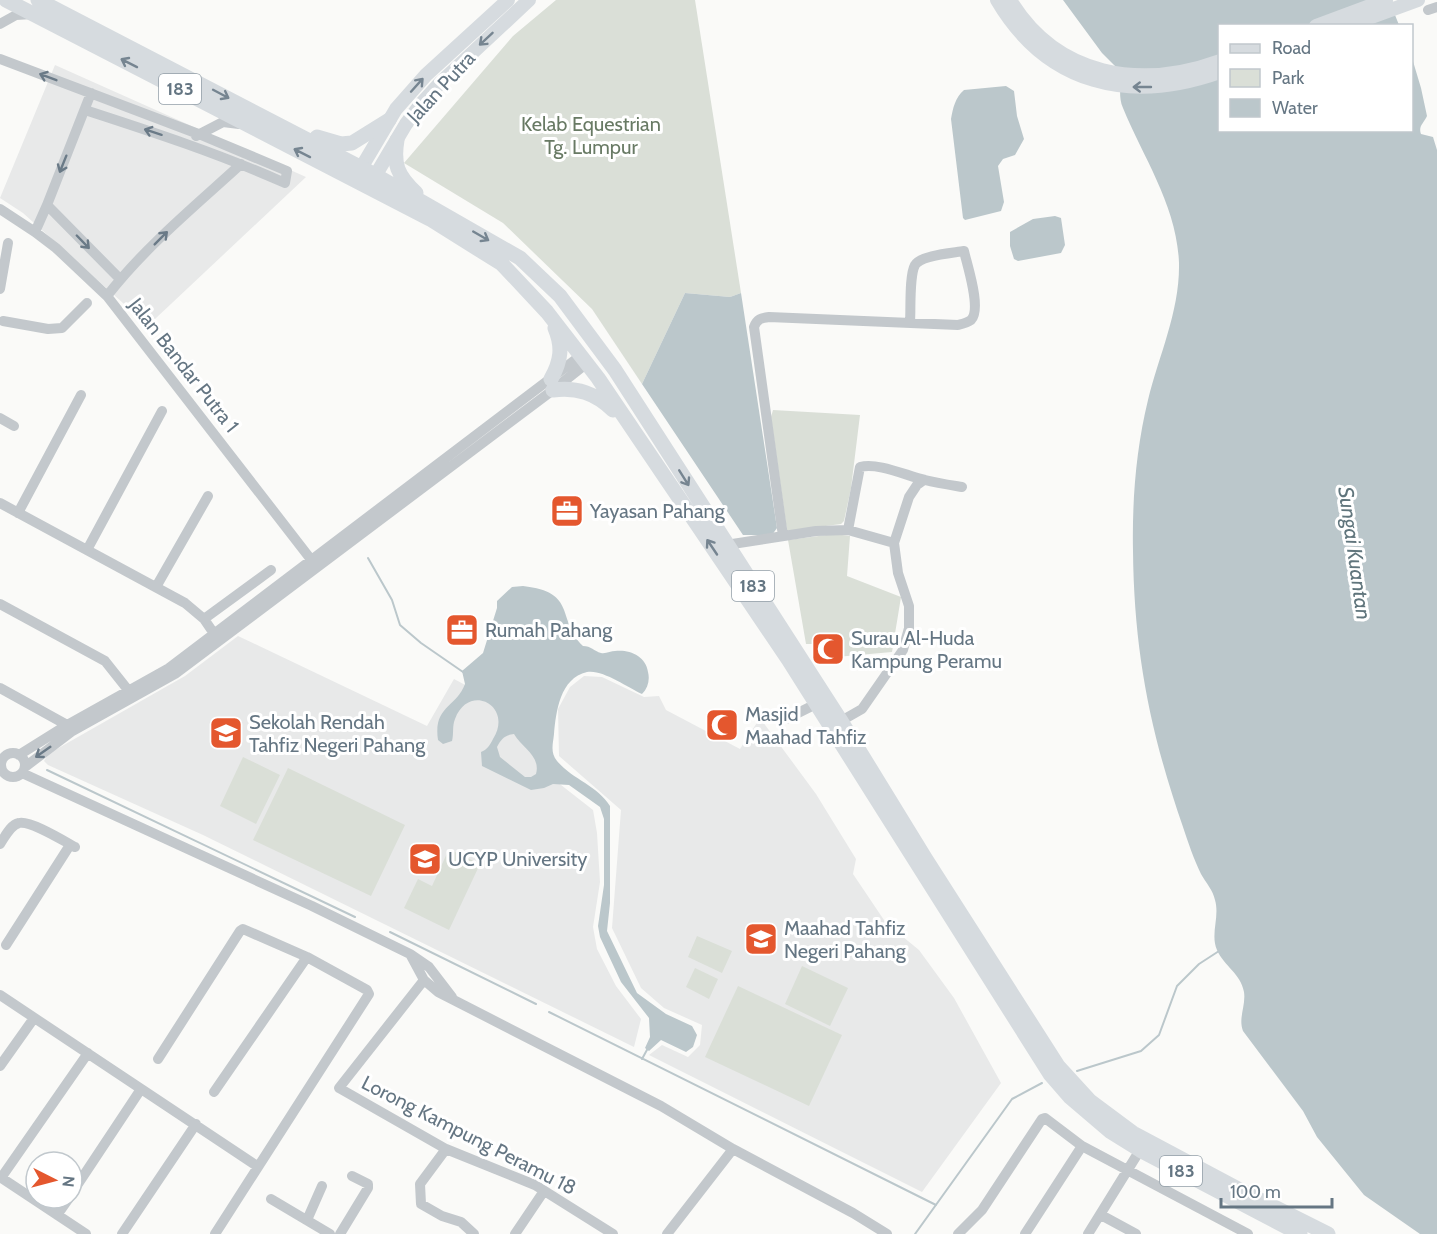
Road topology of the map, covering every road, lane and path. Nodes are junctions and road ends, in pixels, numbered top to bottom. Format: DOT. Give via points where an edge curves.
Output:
graph roads {
  1 [pos="6,0"];
  2 [pos="508,0"];
  3 [pos="529,0"];
  4 [pos="997,0"];
  5 [pos="1010,0"];
  6 [pos="1386,0"];
  7 [pos="1418,0"];
  8 [pos="36,7"];
  9 [pos="0,24"];
  10 [pos="1321,24"];
  11 [pos="1352,24"];
  12 [pos="0,59"];
  13 [pos="1061,60"];
  14 [pos="1218,62"];
  15 [pos="1218,73"];
  16 [pos="91,93"];
  17 [pos="85,110"];
  18 [pos="389,120"];
  19 [pos="280,125"];
  20 [pos="253,127"];
  21 [pos="201,135"];
  22 [pos="178,140"];
  23 [pos="397,140"];
  24 [pos="241,164"];
  25 [pos="358,174"];
  26 [pos="372,181"];
  27 [pos="47,205"];
  28 [pos="431,207"];
  29 [pos="0,209"];
  30 [pos="35,232"];
  31 [pos="8,243"];
  32 [pos="507,251"];
  33 [pos="120,279"];
  34 [pos="0,289"];
  35 [pos="107,296"];
  36 [pos="87,303"];
  37 [pos="548,312"];
  38 [pos="1,319"];
  39 [pos="910,322"];
  40 [pos="584,360"];
  41 [pos="552,384"];
  42 [pos="81,395"];
  43 [pos="162,411"];
  44 [pos="0,418"];
  45 [pos="14,426"];
  46 [pos="632,429"];
  47 [pos="664,447"];
  48 [pos="924,480"];
  49 [pos="962,487"];
  50 [pos="208,496"];
  51 [pos="0,503"];
  52 [pos="18,513"];
  53 [pos="848,530"];
  54 [pos="783,536"];
  55 [pos="894,543"];
  56 [pos="726,545"];
  57 [pos="87,550"];
  58 [pos="314,563"];
  59 [pos="271,570"];
  60 [pos="156,587"];
  61 [pos="0,604"];
  62 [pos="204,619"];
  63 [pos="217,638"];
  64 [pos="0,688"];
  65 [pos="132,694"];
  66 [pos="816,704"];
  67 [pos="786,719"];
  68 [pos="841,721"];
  69 [pos="67,725"];
  70 [pos="19,755"];
  71 [pos="23,770"];
  72 [pos="2,772"];
  73 [pos="0,844"];
  74 [pos="6,945"];
  75 [pos="410,954"];
  76 [pos="307,957"];
  77 [pos="424,980"];
  78 [pos="0,995"];
  79 [pos="454,999"];
  80 [pos="34,1018"];
  81 [pos="88,1053"];
  82 [pos="158,1059"];
  83 [pos="0,1066"];
  84 [pos="1054,1070"];
  85 [pos="141,1089"];
  86 [pos="214,1092"];
  87 [pos="1074,1092"];
  88 [pos="196,1124"];
  89 [pos="1082,1146"];
  90 [pos="446,1149"];
  91 [pos="733,1149"];
  92 [pos="1140,1150"];
  93 [pos="257,1166"];
  94 [pos="1129,1170"];
  95 [pos="84,1175"];
  96 [pos="352,1176"];
  97 [pos="1,1178"];
  98 [pos="322,1186"];
  99 [pos="544,1191"];
  100 [pos="271,1199"];
  101 [pos="61,1210"];
  102 [pos="57,1215"];
  103 [pos="1101,1215"];
  104 [pos="308,1220"];
  105 [pos="86,1234"];
  106 [pos="122,1234"];
  107 [pos="215,1234"];
  108 [pos="330,1234"];
  109 [pos="340,1234"];
  110 [pos="474,1234"];
  111 [pos="515,1234"];
  112 [pos="613,1234"];
  113 [pos="667,1234"];
  114 [pos="888,1234"];
  115 [pos="958,1234"];
  116 [pos="1025,1234"];
  117 [pos="1088,1234"];
  118 [pos="1136,1234"];
  119 [pos="1248,1234"];
  120 [pos="1300,1234"];
  121 [pos="1328,1234"];
  1 -- 8 [label="highway, 183"];
  18 -- 2 [label="main road, Jalan Putra, one-way" via="426,75"];
  3 -- 23 [label="main road, Jalan Putra, one-way" via="441,82"];
  4 -- 13 [label="main road" via="1031,45"];
  5 -- 13 [label="main road"];
  6 -- 10 [label="main road"];
  7 -- 11 [label="main road"];
  8 -- 9 [label="street"];
  8 -- 19 [label="highway, 183, one-way"];
  20 -- 8 [label="highway, 183, one-way"];
  16 -- 12 [label="street, one-way"];
  13 -- 14 [label="main road" via="1124,75 1171,74"];
  15 -- 13 [label="main road, one-way" via="1196,81 1127,87 1079,76"];
  16 -- 17 [label="street"];
  16 -- 21 [label="street"];
  22 -- 17 [label="street, one-way"];
  17 -- 27 [label="street, one-way"];
  18 -- 19 [label="highway" via="362,138 341,144"];
  18 -- 25 [label="main road, Jalan Putra"];
  19 -- 25 [label="highway, 183"];
  20 -- 21 [label="street" via="223,122"];
  25 -- 20 [label="highway, 183, one-way"];
  21 -- 22 [label="street"];
  21 -- 24 [label="street" via="287,171 285,183"];
  22 -- 24 [label="street"];
  23 -- 26 [label="main road, Jalan Putra"];
  23 -- 28 [label="highway" via="394,157 398,170"];
  33 -- 24 [label="street, one-way"];
  25 -- 26 [label="highway, 183"];
  26 -- 28 [label="highway, 183"];
  26 -- 37 [label="highway, 183" via="502,264"];
  27 -- 30 [label="street"];
  27 -- 33 [label="street, one-way"];
  28 -- 32 [label="highway, 183, one-way"];
  29 -- 30 [label="street, Jalan Bandar Putra 1"];
  30 -- 35 [label="street, Jalan Bandar Putra 1"];
  31 -- 34 [label="street"];
  32 -- 40 [label="highway" via="514,264 554,302 584,340"];
  32 -- 47 [label="highway, 183" via="560,296 615,370"];
  33 -- 35 [label="street"];
  35 -- 58 [label="street, Jalan Bandar Putra 1"];
  36 -- 38 [label="street" via="62,328 48,329"];
  37 -- 40 [label="highway, 183"];
  37 -- 41 [label="highway" via="561,347"];
  39 -- 39 [label="street" via="958,325 972,319 975,299 964,251 934,256 915,265"];
  39 -- 54 [label="street" via="769,317 756,322"];
  40 -- 41 [label="street" via="582,368"];
  40 -- 46 [label="highway, 183"];
  40 -- 47 [label="highway" via="600,364 652,440"];
  41 -- 46 [label="highway" via="590,393"];
  41 -- 58 [label="street"];
  42 -- 52 [label="street"];
  43 -- 57 [label="street"];
  44 -- 45 [label="street"];
  66 -- 46 [label="highway, 183, one-way"];
  47 -- 56 [label="highway, 183, one-way"];
  48 -- 49 [label="street"];
  48 -- 53 [label="street" via="874,466 860,467"];
  48 -- 55 [label="street" via="909,497"];
  50 -- 60 [label="street"];
  51 -- 52 [label="street"];
  52 -- 57 [label="street"];
  53 -- 54 [label="street"];
  53 -- 55 [label="street"];
  54 -- 56 [label="street"];
  55 -- 68 [label="street" via="898,573 909,606 906,643 868,702"];
  56 -- 68 [label="highway, 183"];
  57 -- 60 [label="street"];
  58 -- 63 [label="street"];
  59 -- 62 [label="street"];
  60 -- 62 [label="street"];
  61 -- 65 [label="street" via="105,661"];
  62 -- 63 [label="street"];
  63 -- 65 [label="street" via="175,674"];
  64 -- 69 [label="street"];
  65 -- 69 [label="street"];
  65 -- 71 [label="street, one-way" via="71,732"];
  66 -- 67 [label="street"];
  66 -- 84 [label="highway, 183"];
  68 -- 84 [label="highway, 183"];
  69 -- 70 [label="street"];
  70 -- 71 [label="street" via="24,760"];
  70 -- 72 [label="street" via="8,755"];
  71 -- 72 [label="street" via="12,777"];
  71 -- 75 [label="street"];
  73 -- 74 [label="street" via="17,823 26,822 73,846"];
  75 -- 77 [label="street"];
  75 -- 79 [label="street" via="429,967"];
  76 -- 82 [label="street" via="248,930 240,931"];
  76 -- 86 [label="street"];
  76 -- 93 [label="street" via="369,994"];
  77 -- 79 [label="street"];
  77 -- 90 [label="street, Lorong Kampung Peramu 18" via="339,1088"];
  78 -- 80 [label="street"];
  79 -- 91 [label="street" via="661,1106"];
  80 -- 81 [label="street"];
  80 -- 83 [label="street"];
  81 -- 85 [label="street"];
  81 -- 97 [label="street"];
  84 -- 87 [label="highway, 183"];
  85 -- 88 [label="street"];
  85 -- 95 [label="street"];
  87 -- 92 [label="highway, 183" via="1096,1122"];
  87 -- 121 [label="highway, 183" via="1140,1137"];
  88 -- 93 [label="street"];
  88 -- 106 [label="street"];
  89 -- 94 [label="street"];
  89 -- 115 [label="street" via="1042,1119 982,1210"];
  89 -- 116 [label="street"];
  90 -- 99 [label="street, Lorong Kampung Peramu 18"];
  90 -- 110 [label="street" via="420,1184 421,1204 461,1222"];
  91 -- 113 [label="street"];
  91 -- 114 [label="street"];
  92 -- 94 [label="street"];
  92 -- 120 [label="highway, 183"];
  93 -- 107 [label="street"];
  94 -- 103 [label="street"];
  94 -- 119 [label="street"];
  96 -- 109 [label="street" via="368,1184 368,1188"];
  97 -- 102 [label="street"];
  98 -- 104 [label="street"];
  99 -- 111 [label="street"];
  99 -- 112 [label="street, Lorong Kampung Peramu 18"];
  100 -- 104 [label="street"];
  101 -- 102 [label="street"];
  102 -- 105 [label="street"];
  103 -- 117 [label="street"];
  103 -- 118 [label="street"];
  104 -- 108 [label="street"];
}
